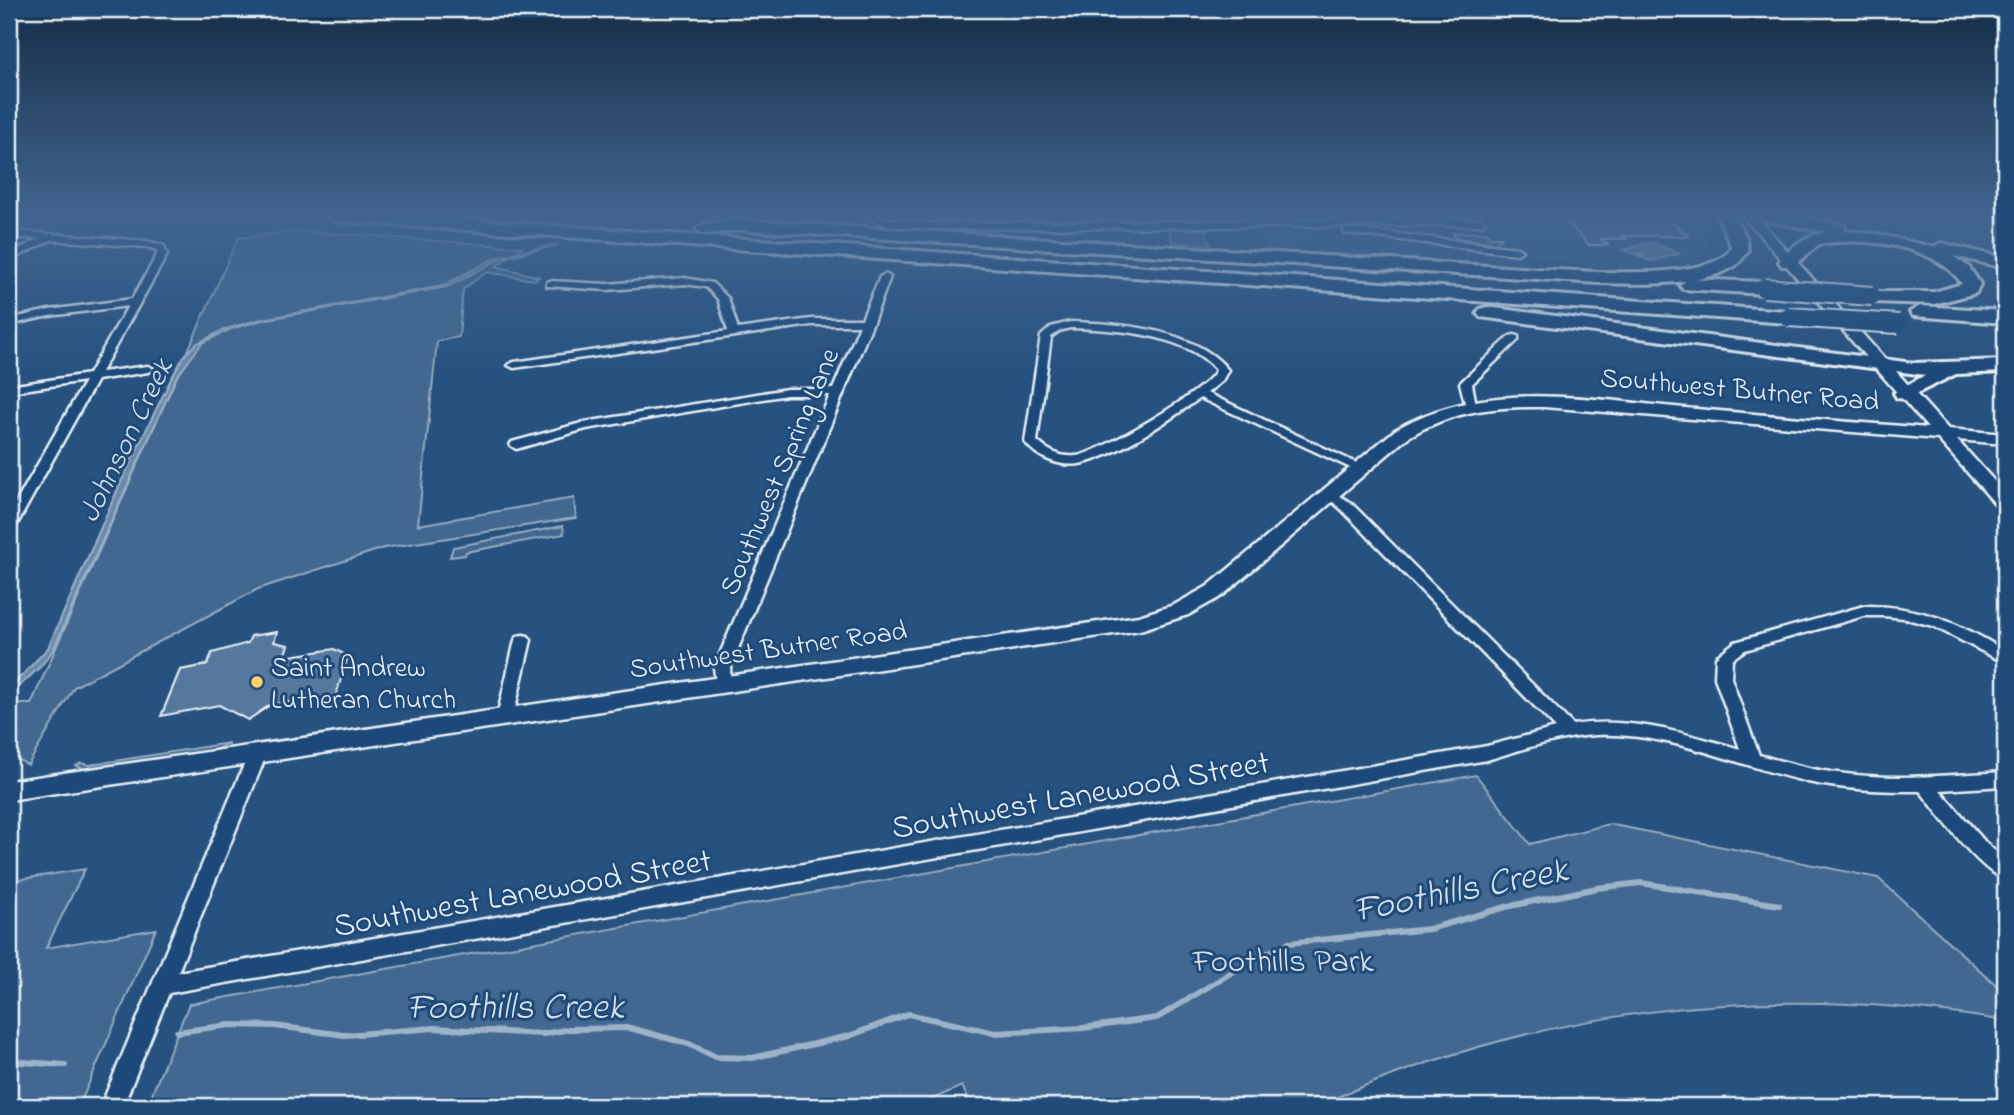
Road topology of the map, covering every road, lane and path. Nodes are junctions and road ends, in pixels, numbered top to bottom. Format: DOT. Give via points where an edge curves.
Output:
graph roads {
  1 [pos="155,268"];
  2 [pos="1071,268"];
  3 [pos="1277,268"];
  4 [pos="1445,268"];
  5 [pos="1719,268"];
  6 [pos="1793,268"];
  7 [pos="1960,268"];
  8 [pos="1537,274"];
  9 [pos="885,277"];
  10 [pos="1212,278"];
  11 [pos="550,284"];
  12 [pos="135,302"];
  13 [pos="1776,302"];
  14 [pos="1879,303"];
  15 [pos="2005,317"];
  16 [pos="9,322"];
  17 [pos="868,322"];
  18 [pos="2005,330"];
  19 [pos="734,333"];
  20 [pos="1514,338"];
  21 [pos="514,365"];
  22 [pos="1881,365"];
  23 [pos="2005,366"];
  24 [pos="1955,368"];
  25 [pos="148,369"];
  26 [pos="92,378"];
  27 [pos="9,389"];
  28 [pos="836,392"];
  29 [pos="1198,393"];
  30 [pos="1905,393"];
  31 [pos="1470,405"];
  32 [pos="1941,434"];
  33 [pos="2005,439"];
  34 [pos="516,445"];
  35 [pos="1361,468"];
  36 [pos="1332,495"];
  37 [pos="16,503"];
  38 [pos="2005,503"];
  39 [pos="9,526"];
  40 [pos="523,640"];
  41 [pos="2005,658"];
  42 [pos="723,685"];
  43 [pos="505,717"];
  44 [pos="1569,731"];
  45 [pos="258,753"];
  46 [pos="1752,760"];
  47 [pos="2005,779"];
  48 [pos="1924,784"];
  49 [pos="9,791"];
  50 [pos="2005,871"];
  51 [pos="164,984"];
  52 [pos="112,1106"];
  1 -- 12 [label="street"];
  2 -- 10 [label="highway"];
  3 -- 13 [label="highway"];
  4 -- 8 [label="highway"];
  5 -- 8 [label="highway" via="1669,276"];
  6 -- 22 [label="street"];
  7 -- 14 [label="highway" via="1971,284 1969,289 1950,296"];
  8 -- 13 [label="highway"];
  9 -- 17 [label="street, Southwest Spring Lane"];
  10 -- 13 [label="highway"];
  10 -- 22 [label="highway" via="1227,285 1634,330"];
  11 -- 19 [label="street" via="607,287 685,281 709,285 723,298"];
  12 -- 16 [label="street"];
  12 -- 26 [label="street"];
  13 -- 14 [label="highway"];
  13 -- 18 [label="highway, bridge" via="1899,324"];
  14 -- 15 [label="highway"];
  17 -- 19 [label="street" via="811,321"];
  17 -- 28 [label="street, Southwest Spring Lane"];
  19 -- 21 [label="street"];
  20 -- 31 [label="street" via="1466,383"];
  22 -- 24 [label="highway"];
  22 -- 30 [label="street"];
  23 -- 24 [label="highway"];
  24 -- 30 [label="highway"];
  25 -- 26 [label="street"];
  26 -- 27 [label="street"];
  26 -- 37 [label="street"];
  28 -- 34 [label="street" via="787,392 585,426"];
  28 -- 42 [label="street, Southwest Spring Lane" via="722,668"];
  29 -- 29 [label="street" via="1219,378 1222,370 1209,352 1188,343 1098,326 1055,329 1046,335 1031,442 1059,459 1095,457"];
  29 -- 35 [label="street"];
  30 -- 32 [label="main road"];
  31 -- 32 [label="street, Southwest Butner Road" via="1544,402"];
  31 -- 35 [label="street, Southwest Butner Road" via="1416,424"];
  32 -- 33 [label="street, Southwest Butner Road"];
  32 -- 38 [label="street"];
  35 -- 36 [label="street, Southwest Butner Road"];
  36 -- 42 [label="street, Southwest Butner Road" via="1215,591 1168,616"];
  36 -- 44 [label="street"];
  37 -- 39 [label="street"];
  40 -- 43 [label="street"];
  41 -- 46 [label="street" via="1945,623 1884,610 1864,611 1740,646 1724,657 1723,678"];
  42 -- 43 [label="street, Southwest Butner Road"];
  43 -- 45 [label="street, Southwest Butner Road"];
  44 -- 46 [label="street, Southwest Lanewood Street" via="1634,732"];
  44 -- 51 [label="street, Southwest Lanewood Street" via="1486,753"];
  45 -- 49 [label="street, Southwest Butner Road"];
  45 -- 51 [label="street"];
  46 -- 48 [label="street, Southwest Lanewood Street" via="1834,779"];
  47 -- 48 [label="street, Southwest Lanewood Street"];
  48 -- 50 [label="street"];
  51 -- 52 [label="street"];
}
